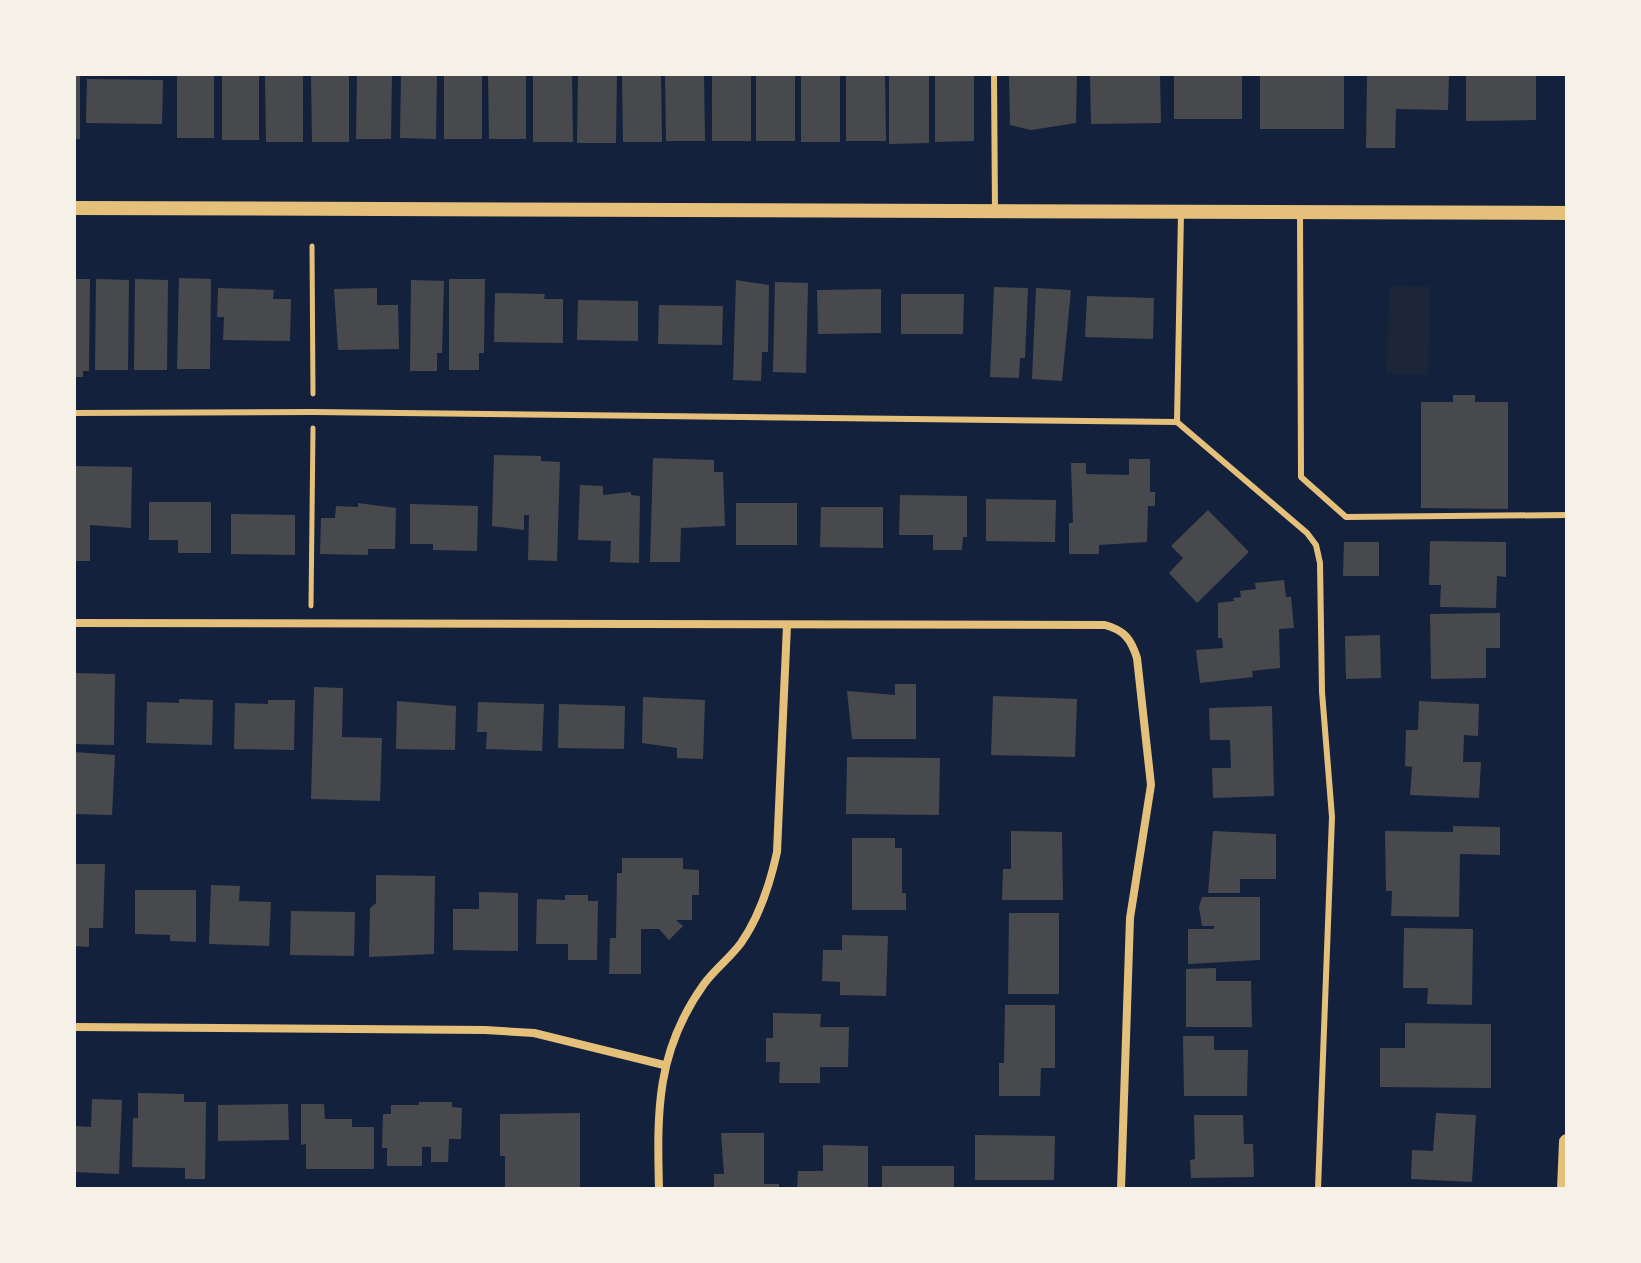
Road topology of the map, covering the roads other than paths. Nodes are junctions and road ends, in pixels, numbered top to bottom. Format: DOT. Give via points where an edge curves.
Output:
graph roads {
  1 [pos="994,74"];
  2 [pos="74,208"];
  3 [pos="995,212"];
  4 [pos="1181,212"];
  5 [pos="1300,212"];
  6 [pos="1567,213"];
  7 [pos="74,413"];
  8 [pos="1177,422"];
  9 [pos="1567,515"];
  10 [pos="74,623"];
  11 [pos="787,625"];
  12 [pos="74,1027"];
  13 [pos="664,1065"];
  14 [pos="1567,1142"];
  15 [pos="659,1189"];
  16 [pos="1121,1189"];
  17 [pos="1318,1189"];
  18 [pos="1565,1189"];
  1 -- 3 [label="lane"];
  2 -- 3 [label="street"];
  3 -- 4 [label="street"];
  4 -- 5 [label="street"];
  4 -- 8 [label="lane"];
  5 -- 6 [label="street"];
  5 -- 9 [label="lane" via="1301,477 1346,517"];
  7 -- 8 [label="lane"];
  8 -- 17 [label="lane" via="1307,533 1320,563 1322,692 1332,817"];
  10 -- 11 [label="street"];
  11 -- 13 [label="street" via="777,852 770,884 743,941 705,983 686,1015"];
  11 -- 16 [label="street" via="1105,625 1132,643 1151,785 1130,918"];
  12 -- 13 [label="street" via="534,1033"];
  13 -- 15 [label="street" via="657,1106"];
  14 -- 18 [label="main road"];
}
